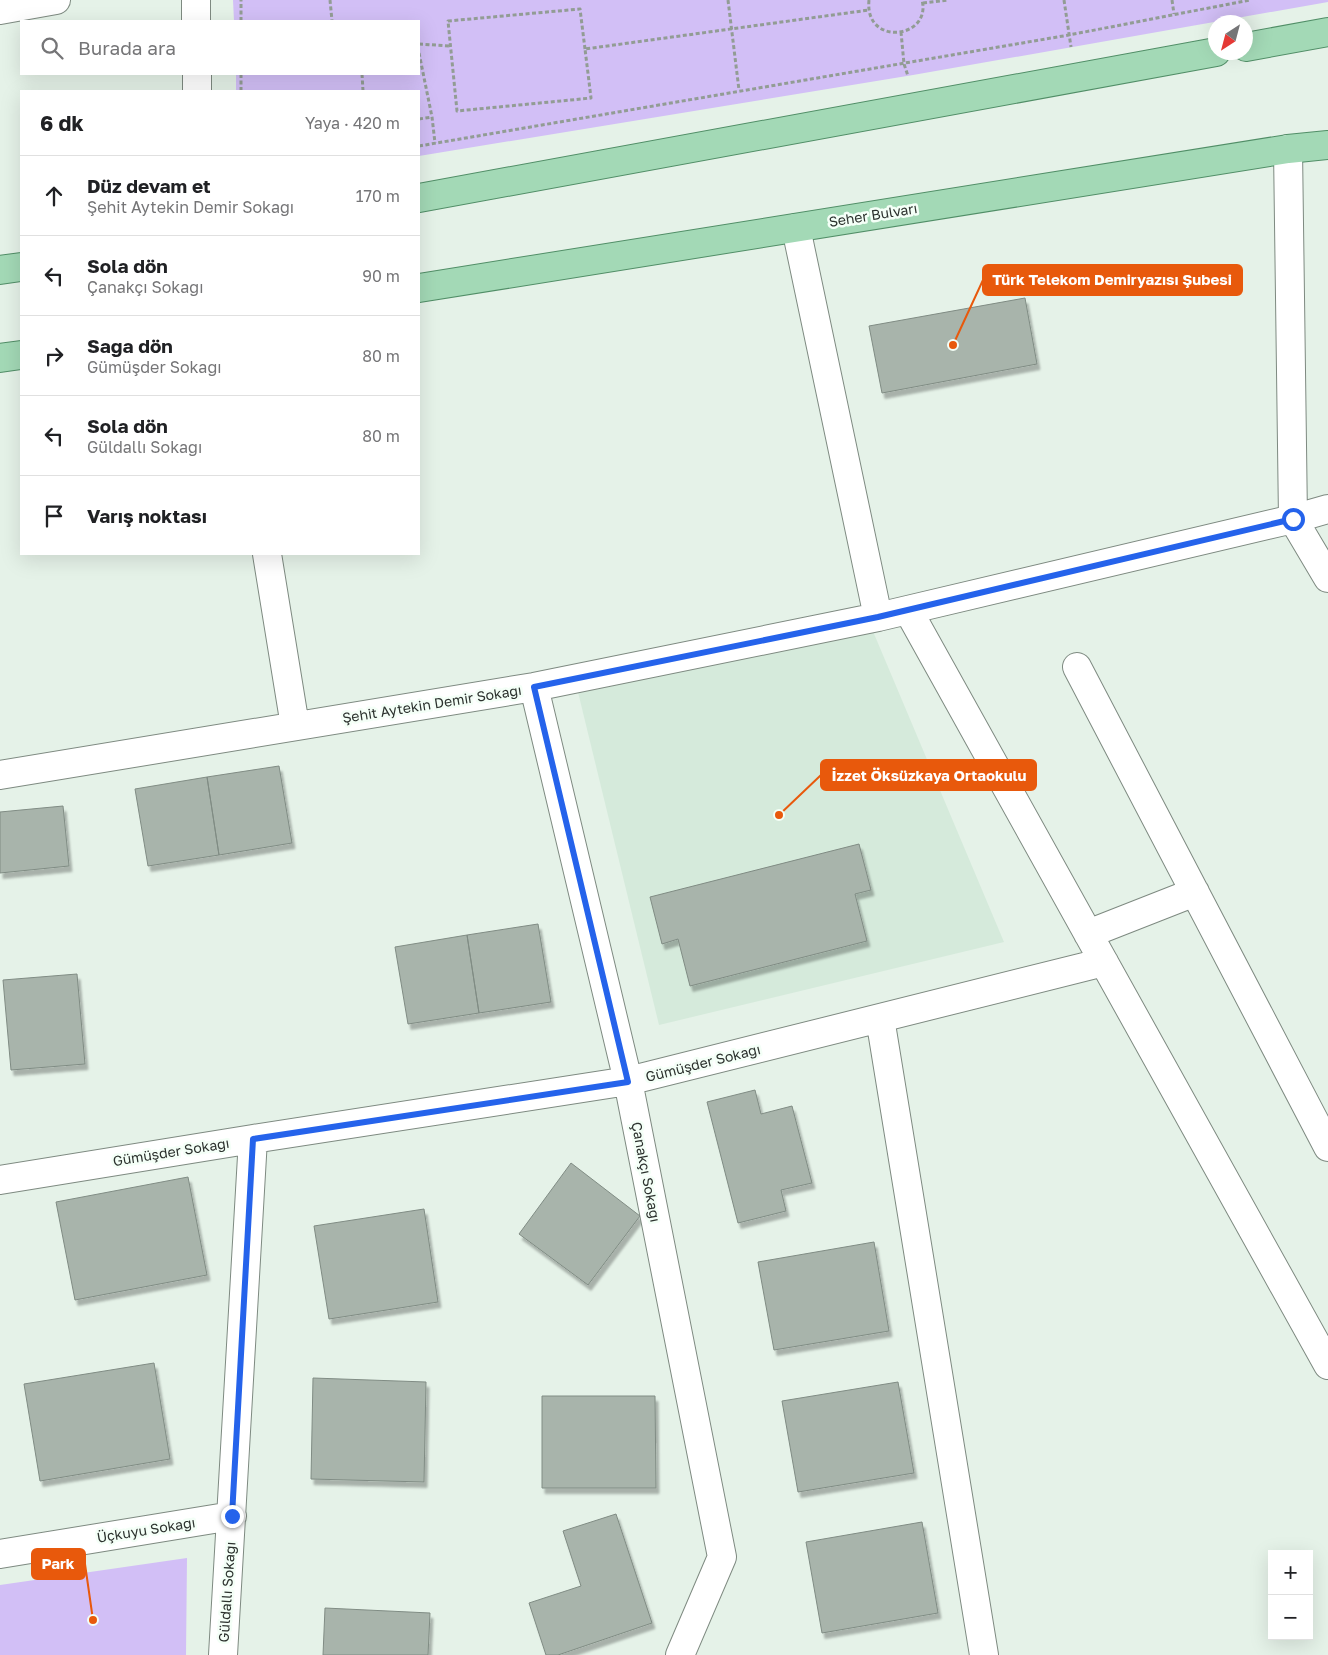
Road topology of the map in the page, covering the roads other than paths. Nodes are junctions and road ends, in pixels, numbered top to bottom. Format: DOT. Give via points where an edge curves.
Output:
graph roads {
  1 [pos="56,0"];
  2 [pos="196,0"];
  3 [pos="0,10"];
  4 [pos="196,20"];
  5 [pos="1328,32"];
  6 [pos="1253,46"];
  7 [pos="1208,53"];
  8 [pos="197,75"];
  9 [pos="197,90"];
  10 [pos="1328,145"];
  11 [pos="1288,149"];
  12 [pos="420,198"];
  13 [pos="796,228"];
  14 [pos="20,267"];
  15 [pos="0,270"];
  16 [pos="420,288"];
  17 [pos="20,355"];
  18 [pos="0,358"];
  19 [pos="1328,509"];
  20 [pos="1293,519"];
  21 [pos="267,555"];
  22 [pos="1328,578"];
  23 [pos="908,610"];
  24 [pos="878,617"];
  25 [pos="1077,666"];
  26 [pos="534,687"];
  27 [pos="295,726"];
  28 [pos="0,775"];
  29 [pos="1195,892"];
  30 [pos="1088,934"];
  31 [pos="1104,962"];
  32 [pos="880,1018"];
  33 [pos="628,1082"];
  34 [pos="253,1139"];
  35 [pos="1328,1147"];
  36 [pos="0,1180"];
  37 [pos="1325,1352"];
  38 [pos="232,1516"];
  39 [pos="0,1554"];
  40 [pos="223,1655"];
  41 [pos="680,1655"];
  42 [pos="984,1655"];
  1 -- 3 [label="street"];
  2 -- 4 [label="street"];
  5 -- 6 [label="main road"];
  7 -- 12 [label="main road"];
  8 -- 9 [label="street"];
  10 -- 11 [label="main road, Seher Bulvarı"];
  11 -- 13 [label="main road, Seher Bulvarı"];
  11 -- 20 [label="street"];
  13 -- 16 [label="main road, Seher Bulvarı"];
  13 -- 24 [label="street"];
  14 -- 15 [label="main road"];
  17 -- 18 [label="main road"];
  19 -- 20 [label="street, Şehit Aytekin Demir Sokağı"];
  20 -- 22 [label="street"];
  20 -- 23 [label="street, Şehit Aytekin Demir Sokağı"];
  21 -- 27 [label="street"];
  23 -- 24 [label="street, Şehit Aytekin Demir Sokağı"];
  23 -- 30 [label="street"];
  24 -- 26 [label="street, Şehit Aytekin Demir Sokağı"];
  25 -- 29 [label="street"];
  26 -- 27 [label="street, Şehit Aytekin Demir Sokağı"];
  26 -- 33 [label="street, Çanakçı Sokağı"];
  27 -- 28 [label="street, Şehit Aytekin Demir Sokağı"];
  29 -- 30 [label="street"];
  29 -- 35 [label="street"];
  30 -- 31 [label="street"];
  31 -- 32 [label="street, Gümüşder Sokağı"];
  31 -- 37 [label="street"];
  32 -- 33 [label="street, Gümüşder Sokağı"];
  32 -- 42 [label="street"];
  33 -- 34 [label="street, Gümüşder Sokağı"];
  33 -- 41 [label="street, Çanakçı Sokağı" via="722,1557"];
  34 -- 36 [label="street, Gümüşder Sokağı"];
  34 -- 38 [label="street, Güldallı Sokağı"];
  38 -- 39 [label="street, Üçkuyu Sokağı"];
  38 -- 40 [label="street, Güldallı Sokağı"];
}
